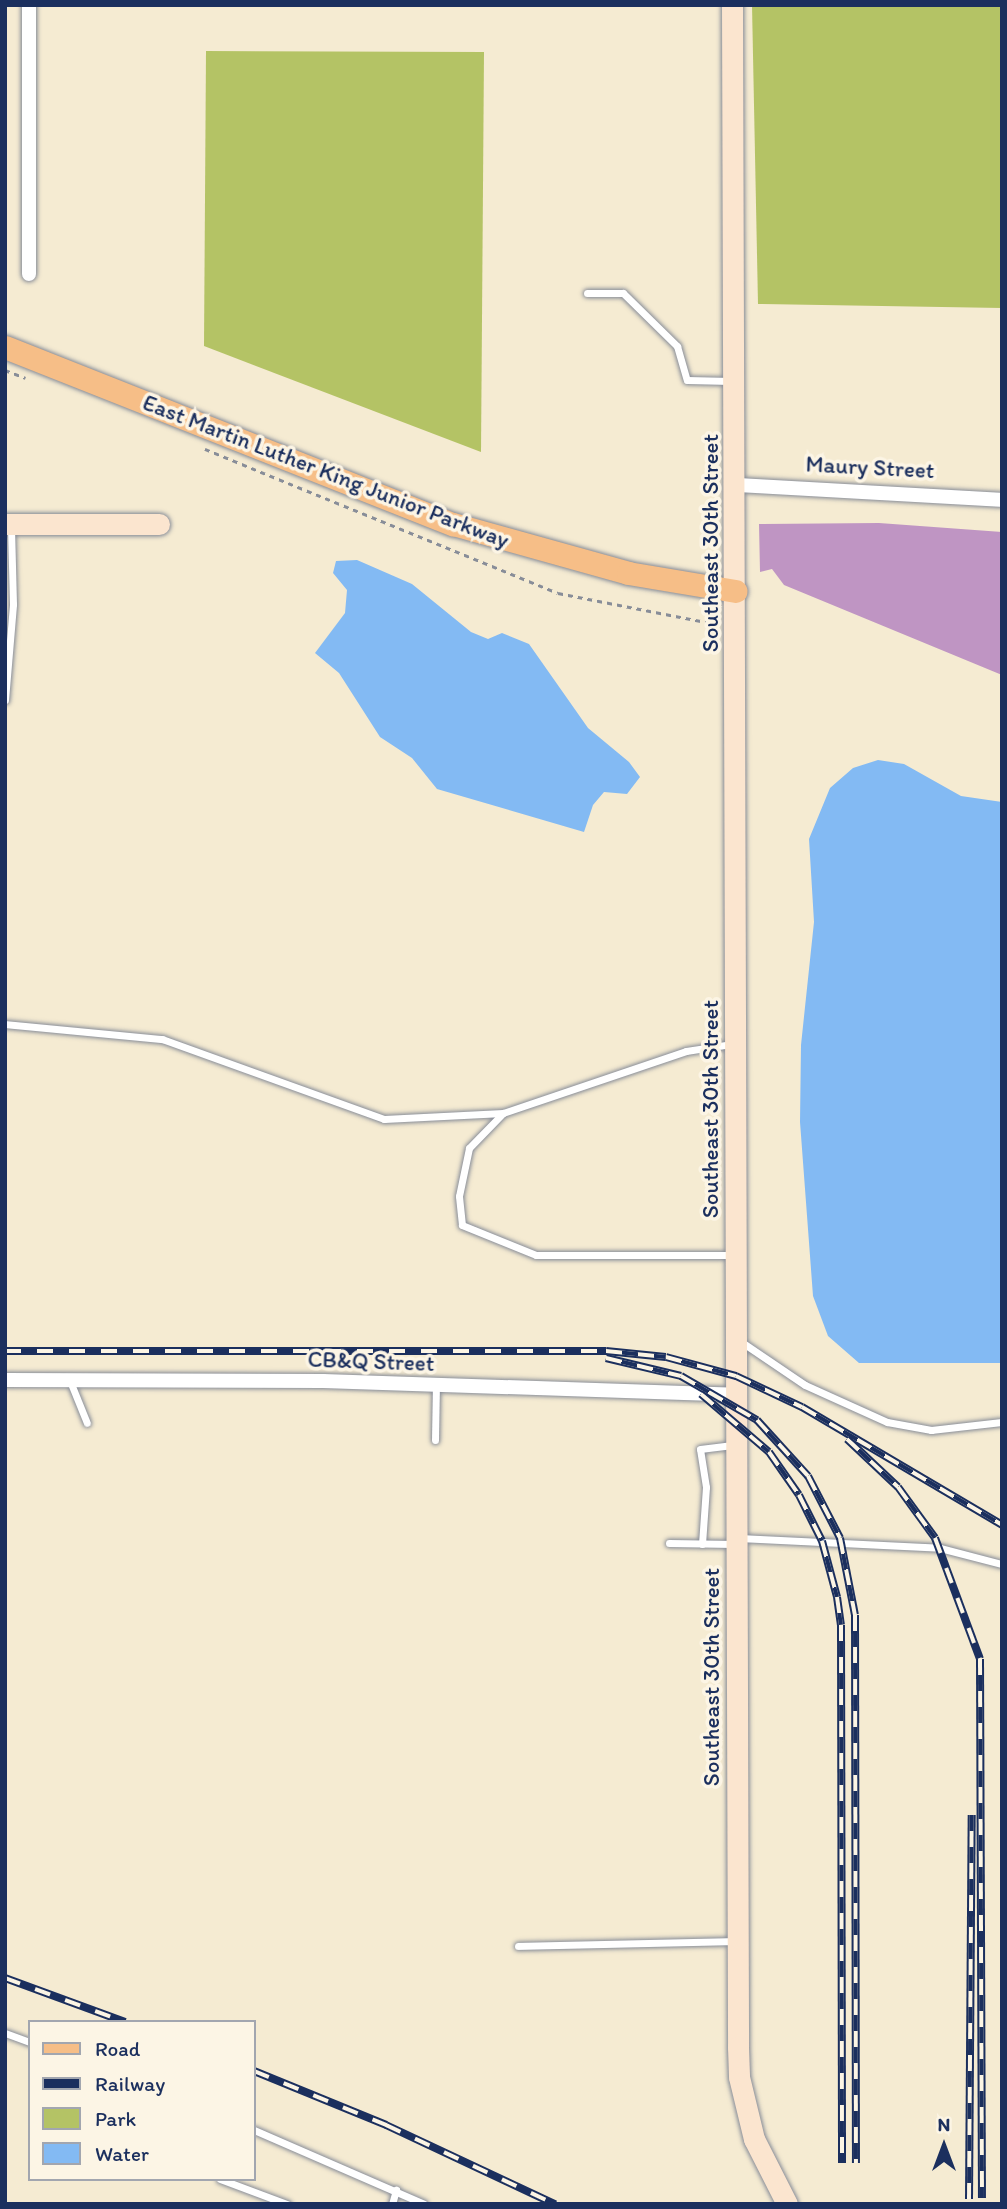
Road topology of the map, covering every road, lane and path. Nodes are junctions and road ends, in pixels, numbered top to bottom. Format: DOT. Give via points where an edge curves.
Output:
graph roads {
  1 [pos="29,5"];
  2 [pos="732,5"];
  3 [pos="29,274"];
  4 [pos="587,292"];
  5 [pos="5,347"];
  6 [pos="735,381"];
  7 [pos="736,485"];
  8 [pos="1002,500"];
  9 [pos="8,524"];
  10 [pos="159,524"];
  11 [pos="735,591"];
  12 [pos="5,700"];
  13 [pos="5,1024"];
  14 [pos="736,1043"];
  15 [pos="503,1113"];
  16 [pos="736,1255"];
  17 [pos="736,1338"];
  18 [pos="5,1381"];
  19 [pos="70,1381"];
  20 [pos="436,1385"];
  21 [pos="736,1395"];
  22 [pos="1002,1422"];
  23 [pos="87,1423"];
  24 [pos="435,1440"];
  25 [pos="736,1445"];
  26 [pos="737,1541"];
  27 [pos="669,1543"];
  28 [pos="702,1544"];
  29 [pos="1002,1564"];
  30 [pos="738,1941"];
  31 [pos="518,1946"];
  32 [pos="5,2033"];
  33 [pos="28,2041"];
  34 [pos="256,2131"];
  35 [pos="225,2181"];
  36 [pos="396,2190"];
  37 [pos="287,2204"];
  38 [pos="392,2204"];
  39 [pos="424,2204"];
  40 [pos="787,2204"];
  1 -- 3 [label="street"];
  2 -- 6 [label="main road, Southeast 30th Street"];
  4 -- 6 [label="lane" via="623,293 677,346 687,380"];
  5 -- 11 [label="main road, East Martin Luther King Junior Parkway" via="453,524 536,551"];
  6 -- 7 [label="main road, Southeast 30th Street"];
  7 -- 8 [label="street, Maury Street"];
  7 -- 11 [label="main road, Southeast 30th Street"];
  9 -- 10 [label="main road"];
  9 -- 12 [label="lane" via="13,604"];
  11 -- 14 [label="main road, Southeast 30th Street"];
  13 -- 15 [label="lane" via="162,1039 384,1119"];
  14 -- 15 [label="lane" via="686,1051"];
  14 -- 16 [label="main road, Southeast 30th Street"];
  15 -- 16 [label="lane" via="469,1148 459,1196 462,1225 536,1255"];
  16 -- 17 [label="main road, Southeast 30th Street"];
  17 -- 21 [label="main road, Southeast 30th Street"];
  17 -- 22 [label="lane" via="805,1385 887,1422 931,1430"];
  18 -- 19 [label="street, CB&Q Street"];
  19 -- 20 [label="street, CB&Q Street"];
  19 -- 23 [label="lane"];
  20 -- 21 [label="street, CB&Q Street"];
  20 -- 24 [label="lane"];
  21 -- 25 [label="main road, Southeast 30th Street"];
  25 -- 26 [label="main road, Southeast 30th Street"];
  25 -- 28 [label="lane" via="700,1449 706,1487"];
  26 -- 28 [label="lane"];
  26 -- 29 [label="lane" via="940,1548"];
  26 -- 30 [label="main road, Southeast 30th Street"];
  27 -- 28 [label="lane"];
  30 -- 31 [label="lane"];
  30 -- 40 [label="main road, Southeast 30th Street" via="739,2077 767,2168"];
  32 -- 33 [label="lane"];
  34 -- 36 [label="lane"];
  35 -- 37 [label="lane"];
  36 -- 38 [label="lane"];
  36 -- 39 [label="lane"];
}
